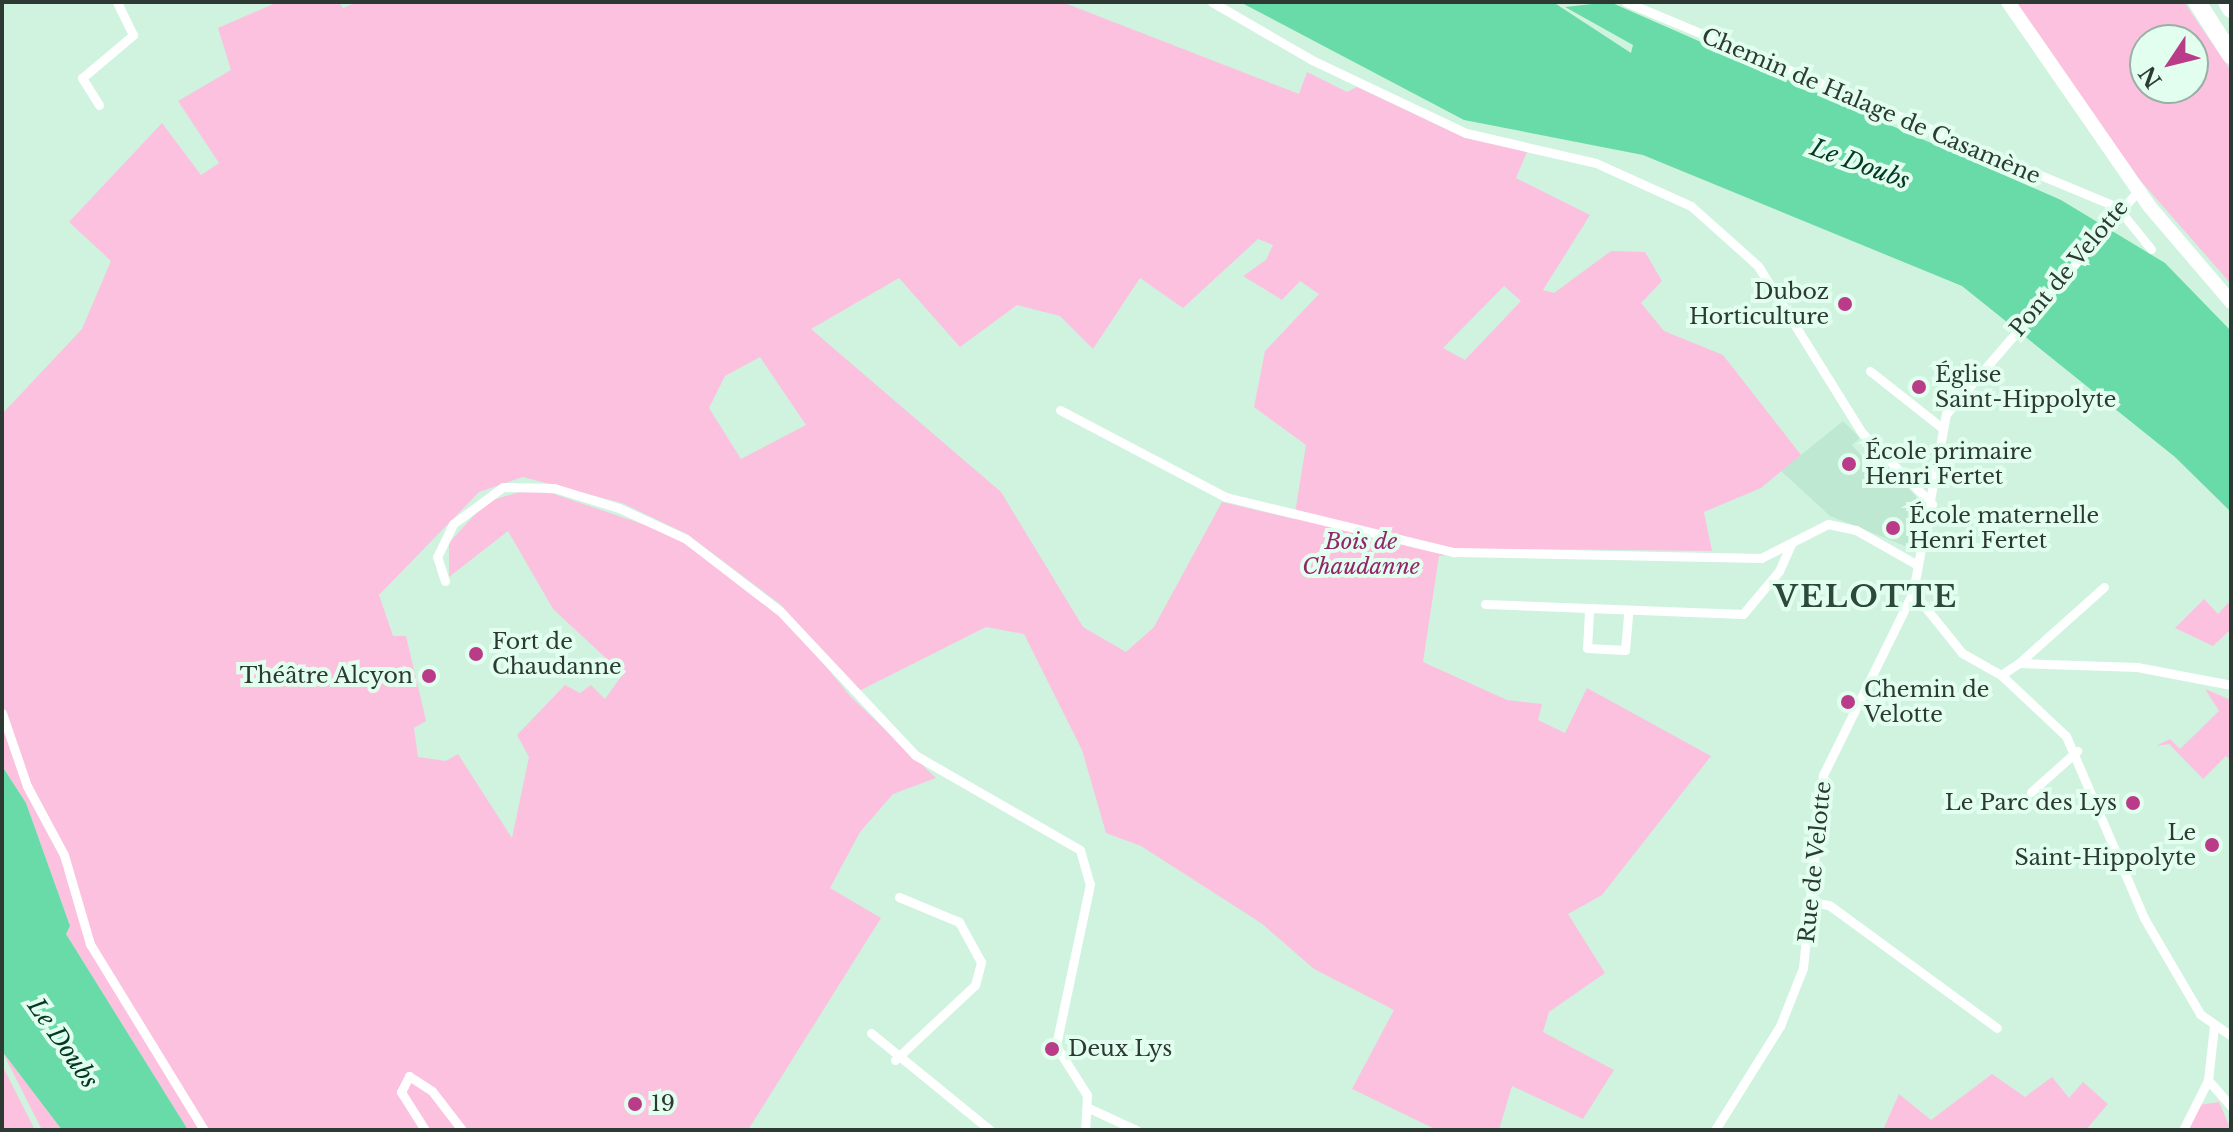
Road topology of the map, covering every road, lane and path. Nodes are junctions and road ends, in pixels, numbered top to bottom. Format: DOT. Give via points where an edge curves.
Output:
graph roads {
  1 [pos="117,2"];
  2 [pos="1212,2"];
  3 [pos="1626,2"];
  4 [pos="2008,2"];
  5 [pos="2197,2"];
  6 [pos="2227,2"];
  7 [pos="2231,9"];
  8 [pos="2231,55"];
  9 [pos="99,105"];
  10 [pos="2139,190"];
  11 [pos="2117,207"];
  12 [pos="2151,249"];
  13 [pos="2231,302"];
  14 [pos="1870,371"];
  15 [pos="1060,410"];
  16 [pos="1941,427"];
  17 [pos="1932,504"];
  18 [pos="1791,544"];
  19 [pos="1914,563"];
  20 [pos="445,581"];
  21 [pos="2104,587"];
  22 [pos="1913,592"];
  23 [pos="1485,604"];
  24 [pos="1589,611"];
  25 [pos="1628,613"];
  26 [pos="2019,663"];
  27 [pos="2001,675"];
  28 [pos="2231,685"];
  29 [pos="2219,686"];
  30 [pos="2231,693"];
  31 [pos="2,713"];
  32 [pos="2077,751"];
  33 [pos="2031,792"];
  34 [pos="899,897"];
  35 [pos="1813,902"];
  36 [pos="2214,1026"];
  37 [pos="1997,1028"];
  38 [pos="871,1033"];
  39 [pos="2231,1036"];
  40 [pos="895,1060"];
  41 [pos="2208,1080"];
  42 [pos="2231,1106"];
  43 [pos="1091,1109"];
  44 [pos="204,1130"];
  45 [pos="425,1130"];
  46 [pos="462,1130"];
  47 [pos="990,1130"];
  48 [pos="1085,1130"];
  49 [pos="1136,1130"];
  50 [pos="1715,1130"];
  51 [pos="2183,1130"];
  1 -- 9 [label="street" via="133,35 82,78"];
  2 -- 17 [label="street" via="1312,60 1466,133 1546,151 1653,185 1736,241 1862,433"];
  3 -- 11 [label="street, Chemin de Halage de Casamène"];
  4 -- 10 [label="main road"];
  5 -- 8 [label="highway"];
  6 -- 7 [label="highway"];
  10 -- 11 [label="street, Pont de Velotte"];
  10 -- 13 [label="main road"];
  11 -- 12 [label="street"];
  11 -- 16 [label="street, Pont de Velotte"];
  14 -- 16 [label="street"];
  15 -- 18 [label="street" via="1226,497 1454,552 1746,559"];
  16 -- 17 [label="street"];
  17 -- 19 [label="street"];
  18 -- 19 [label="street" via="1820,525 1842,525"];
  18 -- 25 [label="street" via="1779,571 1743,614"];
  19 -- 22 [label="street"];
  20 -- 43 [label="street" via="437,557 453,524 503,487 537,485 619,508 686,539 780,611 915,755 1080,850 1090,884 1056,1046"];
  21 -- 26 [label="street"];
  22 -- 27 [label="street" via="1962,653"];
  22 -- 35 [label="street, Rue de Velotte" via="1823,775"];
  23 -- 24 [label="street"];
  24 -- 25 [label="street"];
  24 -- 25 [label="street" via="1587,648 1625,650"];
  26 -- 27 [label="street"];
  26 -- 29 [label="street" via="2137,667"];
  27 -- 32 [label="street"];
  28 -- 29 [label="street"];
  29 -- 30 [label="street"];
  31 -- 44 [label="street" via="27,786 64,855 90,944"];
  32 -- 33 [label="street"];
  32 -- 36 [label="street" via="2124,882 2192,1003"];
  34 -- 40 [label="street" via="959,922 981,962 975,985"];
  35 -- 37 [label="street" via="1829,905"];
  35 -- 50 [label="street, Rue de Velotte" via="1795,992"];
  36 -- 39 [label="street"];
  36 -- 41 [label="street"];
  38 -- 40 [label="street"];
  40 -- 47 [label="street"];
  41 -- 42 [label="street"];
  41 -- 51 [label="street"];
  43 -- 48 [label="street"];
  43 -- 49 [label="street"];
  45 -- 46 [label="street" via="401,1092 409,1076 432,1091"];
}
